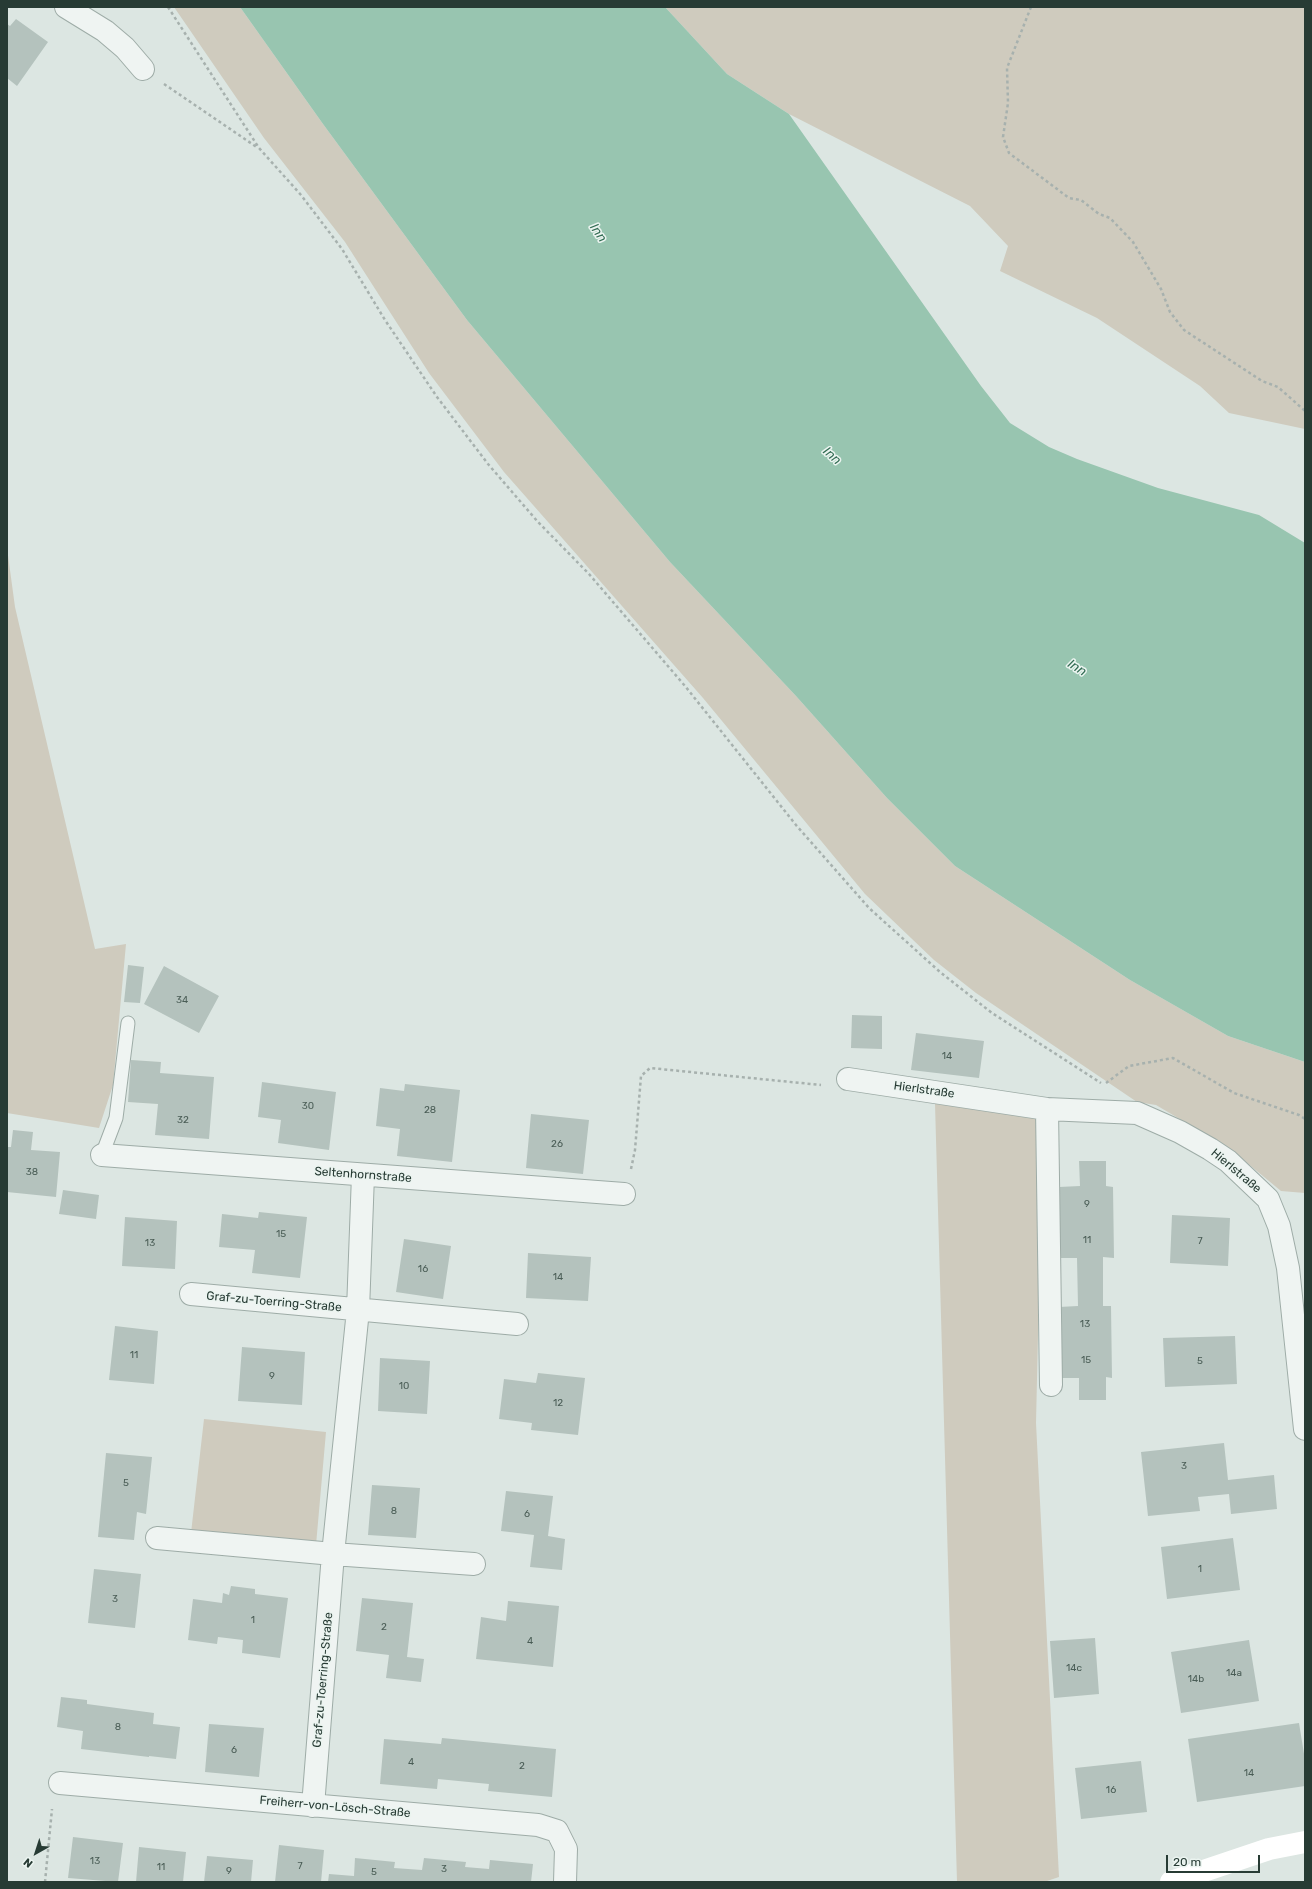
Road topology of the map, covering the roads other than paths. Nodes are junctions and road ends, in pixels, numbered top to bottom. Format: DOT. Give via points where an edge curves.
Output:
graph roads {
  1 [pos="66,7"];
  2 [pos="142,70"];
  3 [pos="128,1023"];
  4 [pos="848,1079"];
  5 [pos="1047,1108"];
  6 [pos="102,1155"];
  7 [pos="364,1174"];
  8 [pos="624,1194"];
  9 [pos="191,1294"];
  10 [pos="358,1310"];
  11 [pos="517,1324"];
  12 [pos="1051,1385"];
  13 [pos="1305,1429"];
  14 [pos="157,1538"];
  15 [pos="333,1554"];
  16 [pos="474,1564"];
  17 [pos="60,1783"];
  18 [pos="313,1806"];
  19 [pos="1305,1842"];
  20 [pos="565,1882"];
  21 [pos="1171,1882"];
  1 -- 2 [label="street" via="105,31 125,48"];
  3 -- 6 [label="lane" via="116,1118"];
  4 -- 5 [label="street, Hierlstraße"];
  5 -- 12 [label="street"];
  5 -- 13 [label="street, Hierlstraße" via="1137,1113 1210,1149 1228,1161 1268,1199 1279,1226 1288,1268"];
  6 -- 7 [label="street, Seltenhornstraße"];
  7 -- 8 [label="street, Seltenhornstraße"];
  7 -- 10 [label="street, Graf-zu-Toerring-Straße"];
  9 -- 10 [label="street, Graf-zu-Toerring-Straße"];
  10 -- 11 [label="street, Graf-zu-Toerring-Straße"];
  10 -- 15 [label="street, Graf-zu-Toerring-Straße"];
  14 -- 15 [label="street"];
  15 -- 16 [label="street"];
  15 -- 18 [label="street, Graf-zu-Toerring-Straße"];
  17 -- 18 [label="street, Freiherr-von-Lösch-Straße"];
  18 -- 20 [label="street, Freiherr-von-Lösch-Straße" via="538,1825 557,1831 566,1849"];
  19 -- 21 [label="street" via="1269,1849"];
}
